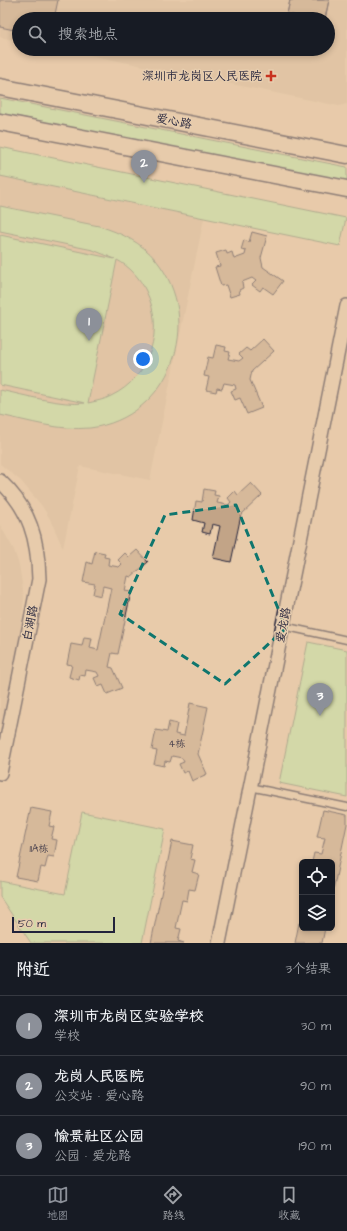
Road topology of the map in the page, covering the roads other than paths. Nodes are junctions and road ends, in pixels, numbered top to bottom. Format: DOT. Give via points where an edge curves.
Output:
graph roads {
  1 [pos="0,87"];
  2 [pos="0,122"];
  3 [pos="347,155"];
  4 [pos="347,190"];
  5 [pos="347,306"];
  6 [pos="0,481"];
  7 [pos="283,626"];
  8 [pos="347,640"];
  9 [pos="0,773"];
  10 [pos="250,788"];
  11 [pos="347,808"];
  12 [pos="219,943"];
  1 -- 3 [label="street, 爱心路"];
  2 -- 4 [label="street"];
  5 -- 7 [label="street, 爱龙路"];
  6 -- 9 [label="street, 白湖路" via="23,509 33,531 39,579"];
  7 -- 8 [label="lane"];
  7 -- 10 [label="street, 爱龙路"];
  10 -- 11 [label="lane"];
  10 -- 12 [label="street, 爱龙路"];
}
